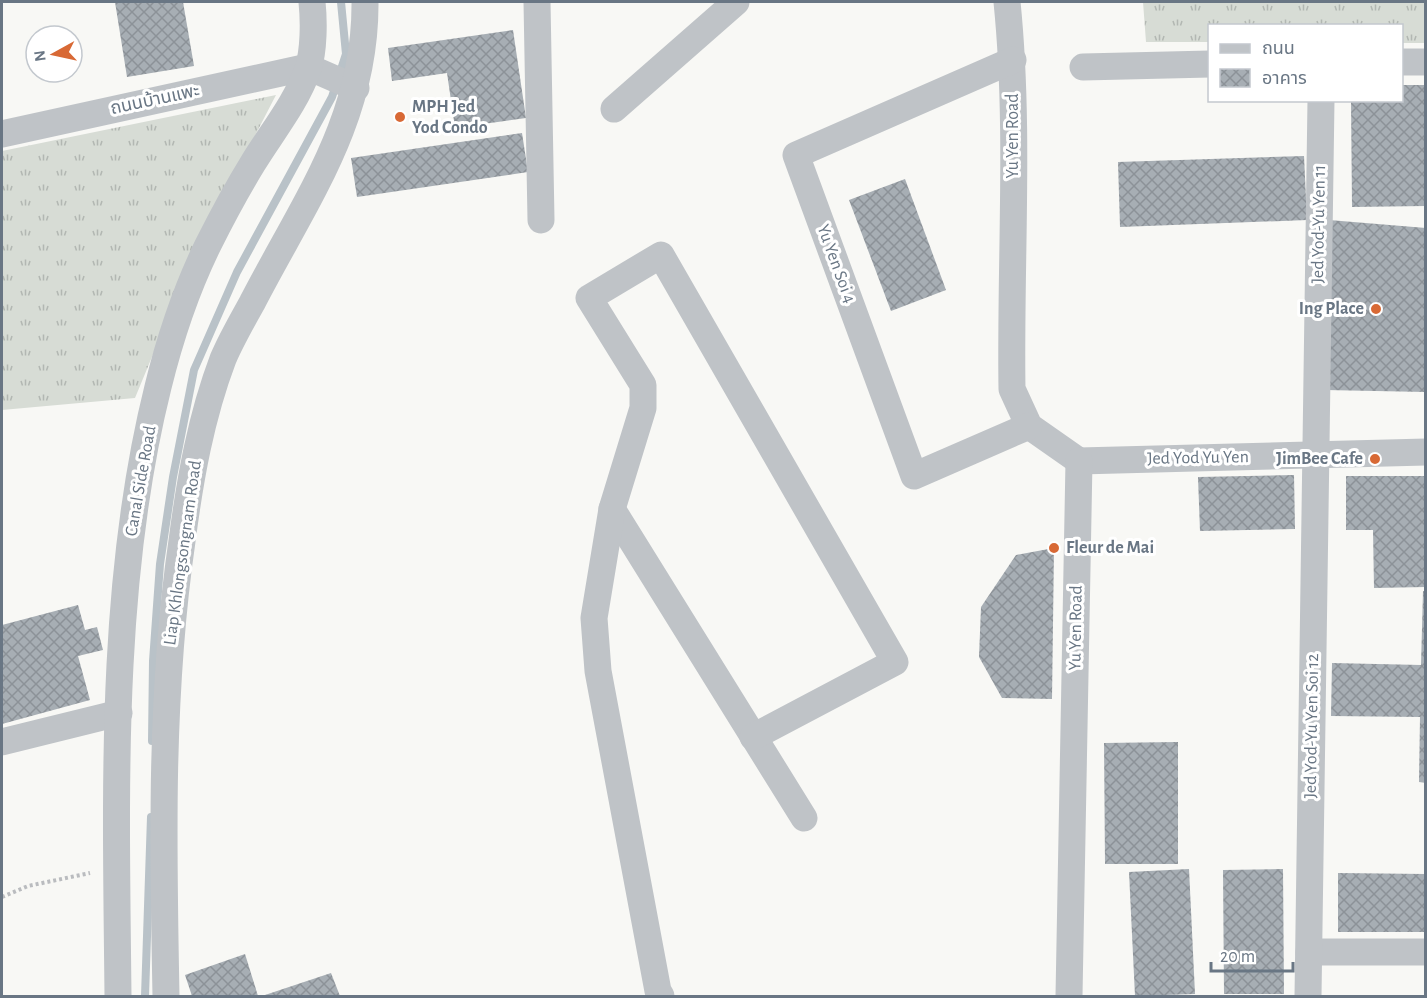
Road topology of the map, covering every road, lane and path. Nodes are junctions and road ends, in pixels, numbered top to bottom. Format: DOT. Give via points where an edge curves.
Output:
graph roads {
  1 [pos="312,2"];
  2 [pos="365,2"];
  3 [pos="537,2"];
  4 [pos="736,2"];
  5 [pos="1008,2"];
  6 [pos="1013,60"];
  7 [pos="1403,62"];
  8 [pos="1425,62"];
  9 [pos="1208,64"];
  10 [pos="308,67"];
  11 [pos="1083,67"];
  12 [pos="356,88"];
  13 [pos="1321,102"];
  14 [pos="614,110"];
  15 [pos="2,134"];
  16 [pos="541,220"];
  17 [pos="1029,426"];
  18 [pos="1425,452"];
  19 [pos="1316,455"];
  20 [pos="1078,460"];
  21 [pos="612,509"];
  22 [pos="119,712"];
  23 [pos="753,737"];
  24 [pos="2,742"];
  25 [pos="804,818"];
  26 [pos="117,865"];
  27 [pos="2,897"];
  28 [pos="1309,952"];
  29 [pos="1425,952"];
  30 [pos="654,995"];
  31 [pos="118,996"];
  32 [pos="166,996"];
  33 [pos="1069,996"];
  34 [pos="1308,996"];
  1 -- 10 [label="street, Canal Side Road"];
  2 -- 12 [label="street, Liap Khlongsongnam Road"];
  3 -- 16 [label="street"];
  4 -- 14 [label="street"];
  5 -- 6 [label="street, Yu Yen Road"];
  6 -- 17 [label="street, Yu Yen Road" via="1012,389"];
  6 -- 17 [label="street, Yu Yen Soi 4" via="796,155 914,476"];
  7 -- 8 [label="street"];
  9 -- 11 [label="street"];
  10 -- 12 [label="street"];
  10 -- 15 [label="street, ถนนบ้านแพะ"];
  10 -- 22 [label="street, Canal Side Road" via="289,107 208,245 180,309 158,387 132,518"];
  12 -- 32 [label="street, Liap Khlongsongnam Road" via="335,148 224,358 192,470 174,598 165,726"];
  13 -- 19 [label="street, Jed Yod-Yu Yen 11"];
  17 -- 20 [label="street"];
  18 -- 19 [label="street, Jed Yod Yu Yen"];
  19 -- 20 [label="street, Jed Yod Yu Yen"];
  19 -- 28 [label="street, Jed Yod-Yu Yen Soi 12"];
  20 -- 33 [label="street, Yu Yen Road"];
  21 -- 23 [label="street"];
  21 -- 23 [label="street" via="643,408 643,385 589,298 661,255 895,662"];
  21 -- 30 [label="street" via="594,618 598,671"];
  22 -- 24 [label="street"];
  22 -- 26 [label="street, Canal Side Road"];
  23 -- 25 [label="street"];
  26 -- 27 [label="path" via="28,886"];
  26 -- 31 [label="street, Canal Side Road"];
  28 -- 29 [label="street"];
  28 -- 34 [label="street, Jed Yod-Yu Yen Soi 12"];
}
